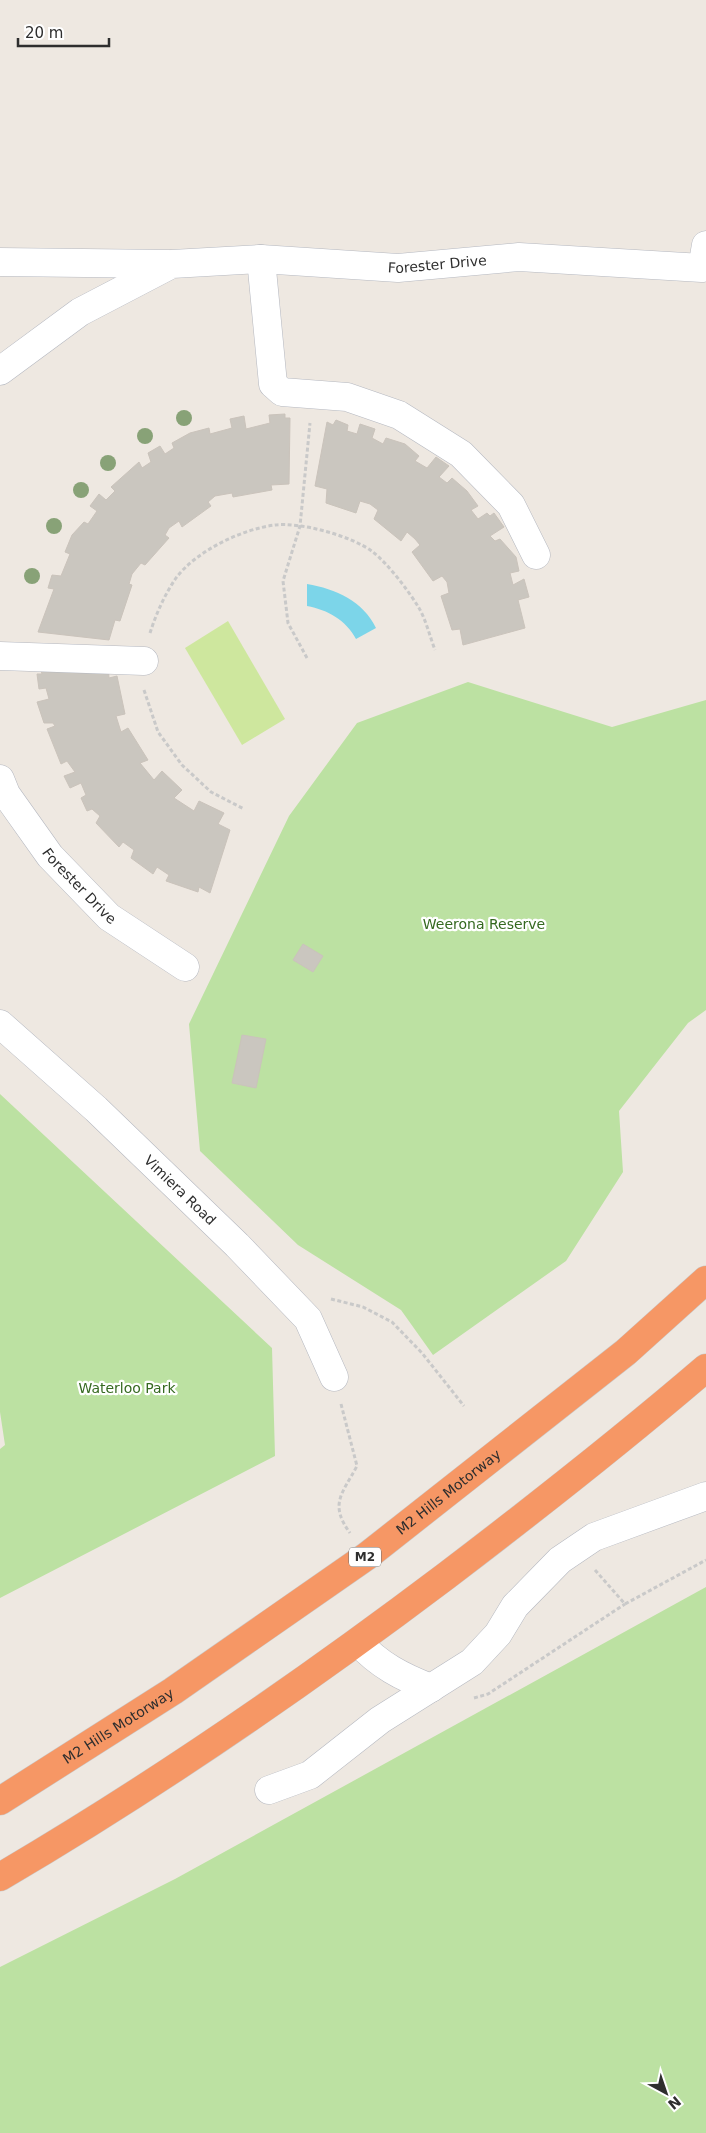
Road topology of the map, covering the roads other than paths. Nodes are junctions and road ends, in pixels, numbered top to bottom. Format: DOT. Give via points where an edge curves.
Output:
graph roads {
  1 [pos="704,257"];
  2 [pos="261,259"];
  3 [pos="0,262"];
  4 [pos="172,264"];
  5 [pos="0,371"];
  6 [pos="536,556"];
  7 [pos="0,656"];
  8 [pos="144,661"];
  9 [pos="0,779"];
  10 [pos="185,967"];
  11 [pos="0,1024"];
  12 [pos="706,1280"];
  13 [pos="706,1368"];
  14 [pos="334,1377"];
  15 [pos="706,1496"];
  16 [pos="358,1642"];
  17 [pos="431,1688"];
  18 [pos="269,1790"];
  19 [pos="0,1801"];
  20 [pos="0,1877"];
  1 -- 2 [label="street, Forester Drive" via="519,257 398,268"];
  2 -- 4 [label="street, Forester Drive"];
  2 -- 6 [label="street" via="273,384 282,392 347,398 399,415 460,454 510,505"];
  3 -- 4 [label="street, Forester Drive"];
  4 -- 5 [label="street, Forester Drive" via="80,312"];
  7 -- 8 [label="street"];
  9 -- 10 [label="street, Forester Drive" via="6,794 50,856 109,917"];
  11 -- 14 [label="street, Vimiera Road" via="103,1116 237,1245 308,1319"];
  12 -- 19 [label="highway, M2 Hills Motorway / M2" via="626,1352 367,1556 173,1692"];
  13 -- 16 [label="highway" via="534,1509"];
  15 -- 17 [label="street" via="594,1537 560,1560 515,1606 498,1634 472,1662"];
  16 -- 17 [label="street" via="372,1657 403,1678"];
  16 -- 20 [label="highway" via="206,1747 64,1840"];
  17 -- 18 [label="street" via="380,1720 310,1775"];
}
